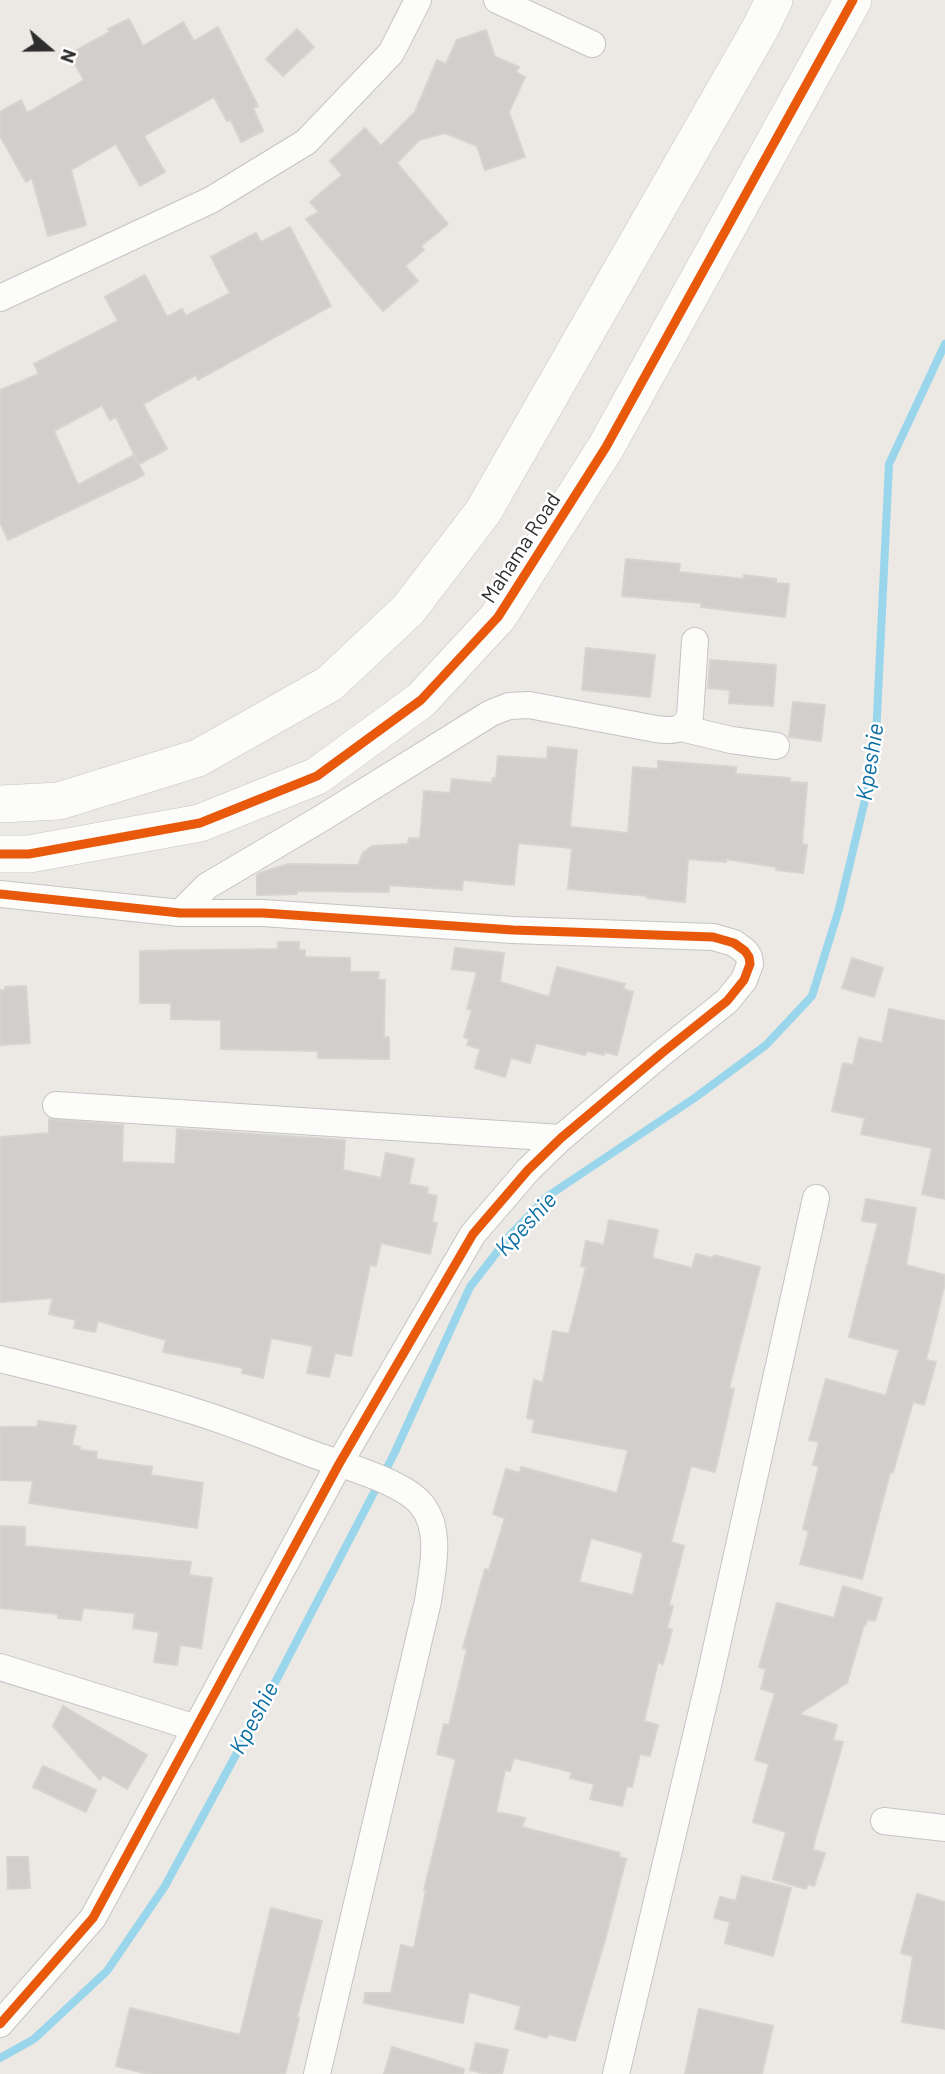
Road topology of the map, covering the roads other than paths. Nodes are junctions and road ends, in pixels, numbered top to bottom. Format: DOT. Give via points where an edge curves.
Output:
graph roads {
  1 [pos="418,0"];
  2 [pos="497,0"];
  3 [pos="774,0"];
  4 [pos="853,0"];
  5 [pos="592,44"];
  6 [pos="0,298"];
  7 [pos="695,641"];
  8 [pos="681,728"];
  9 [pos="776,746"];
  10 [pos="0,804"];
  11 [pos="0,854"];
  12 [pos="0,894"];
  13 [pos="180,913"];
  14 [pos="56,1105"];
  15 [pos="562,1138"];
  16 [pos="816,1198"];
  17 [pos="0,1359"];
  18 [pos="349,1467"];
  19 [pos="0,1667"];
  20 [pos="196,1728"];
  21 [pos="884,1821"];
  22 [pos="945,1828"];
  23 [pos="0,2024"];
  24 [pos="317,2074"];
  25 [pos="616,2074"];
  1 -- 6 [label="street" via="391,53 306,142 211,200"];
  2 -- 5 [label="street"];
  3 -- 10 [label="street" via="483,512 408,610 329,684 198,758 59,801"];
  4 -- 11 [label="street, Mahama Road" via="606,447 498,617 421,700 317,776 200,823 29,854"];
  7 -- 8 [label="street" via="690,716"];
  8 -- 9 [label="street"];
  8 -- 13 [label="street" via="670,731 519,705 491,713 207,886"];
  12 -- 13 [label="street"];
  13 -- 15 [label="street" via="263,913 513,930 713,937 745,951 750,964 727,1001"];
  14 -- 15 [label="street"];
  15 -- 18 [label="street" via="472,1234"];
  16 -- 25 [label="street"];
  17 -- 18 [label="street" via="193,1410"];
  18 -- 20 [label="street"];
  18 -- 24 [label="street" via="420,1502 432,1521 434,1550 428,1601"];
  19 -- 20 [label="street"];
  20 -- 23 [label="street" via="93,1918"];
  21 -- 22 [label="street"];
}
